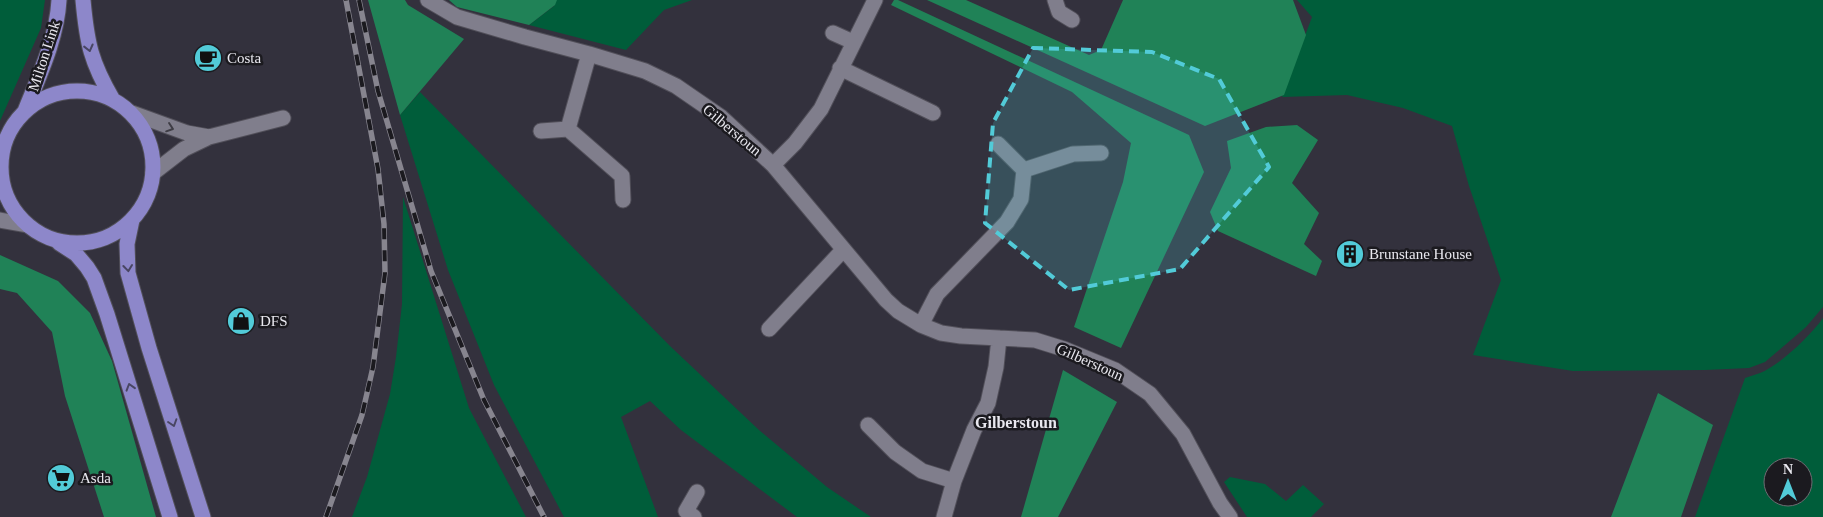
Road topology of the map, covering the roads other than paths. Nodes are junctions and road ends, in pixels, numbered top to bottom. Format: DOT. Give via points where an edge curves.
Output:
graph roads {
  1 [pos="59,0"];
  2 [pos="83,0"];
  3 [pos="428,0"];
  4 [pos="875,0"];
  5 [pos="1055,0"];
  6 [pos="1072,20"];
  7 [pos="833,33"];
  8 [pos="853,42"];
  9 [pos="589,54"];
  10 [pos="840,68"];
  11 [pos="113,100"];
  12 [pos="25,111"];
  13 [pos="933,113"];
  14 [pos="132,114"];
  15 [pos="283,118"];
  16 [pos="568,129"];
  17 [pos="541,131"];
  18 [pos="209,137"];
  19 [pos="998,144"];
  20 [pos="2,149"];
  21 [pos="1101,152"];
  22 [pos="773,165"];
  23 [pos="1024,170"];
  24 [pos="153,173"];
  25 [pos="623,200"];
  26 [pos="0,220"];
  27 [pos="132,220"];
  28 [pos="27,225"];
  29 [pos="52,239"];
  30 [pos="843,250"];
  31 [pos="921,325"];
  32 [pos="769,329"];
  33 [pos="999,338"];
  34 [pos="868,425"];
  35 [pos="954,481"];
  36 [pos="697,492"];
  37 [pos="170,517"];
  38 [pos="203,517"];
  39 [pos="694,517"];
  40 [pos="944,517"];
  41 [pos="1230,517"];
  1 -- 12 [label="main road, Milton Link" via="48,51"];
  2 -- 11 [label="main road, Milton Link, one-way" via="90,51"];
  3 -- 9 [label="street, Gilberstoun" via="457,17"];
  4 -- 8 [label="street"];
  5 -- 6 [label="street" via="1059,12"];
  7 -- 8 [label="street"];
  8 -- 10 [label="street"];
  9 -- 16 [label="street"];
  9 -- 22 [label="street, Gilberstoun" via="645,71 676,86 722,117"];
  10 -- 13 [label="street"];
  10 -- 22 [label="street" via="822,109"];
  11 -- 12 [label="main road" via="87,91 71,91 46,97"];
  11 -- 14 [label="main road"];
  12 -- 20 [label="main road" via="8,133"];
  14 -- 18 [label="street, one-way"];
  14 -- 24 [label="main road" via="148,140 153,156"];
  15 -- 18 [label="street"];
  16 -- 17 [label="street"];
  16 -- 25 [label="street" via="622,176"];
  18 -- 24 [label="street" via="184,149"];
  19 -- 23 [label="street"];
  20 -- 28 [label="main road" via="4,190 16,213"];
  21 -- 23 [label="street" via="1073,154"];
  22 -- 30 [label="street, Gilberstoun"];
  23 -- 31 [label="street" via="1021,199 1007,222 937,294"];
  24 -- 27 [label="main road" via="149,194"];
  26 -- 28 [label="street"];
  27 -- 29 [label="main road" via="102,239 86,243"];
  27 -- 38 [label="main road, one-way" via="127,244 128,274"];
  28 -- 29 [label="main road"];
  37 -- 29 [label="main road, one-way" via="94,278 76,254"];
  30 -- 31 [label="street, Gilberstoun" via="886,300"];
  30 -- 32 [label="street"];
  31 -- 33 [label="street, Gilberstoun" via="941,333"];
  33 -- 35 [label="street" via="988,403"];
  33 -- 41 [label="street, Gilberstoun" via="1035,340 1064,349 1115,370 1150,394 1183,434"];
  34 -- 35 [label="street" via="895,452 922,471"];
  35 -- 40 [label="street"];
  36 -- 39 [label="street" via="686,511"];
}
